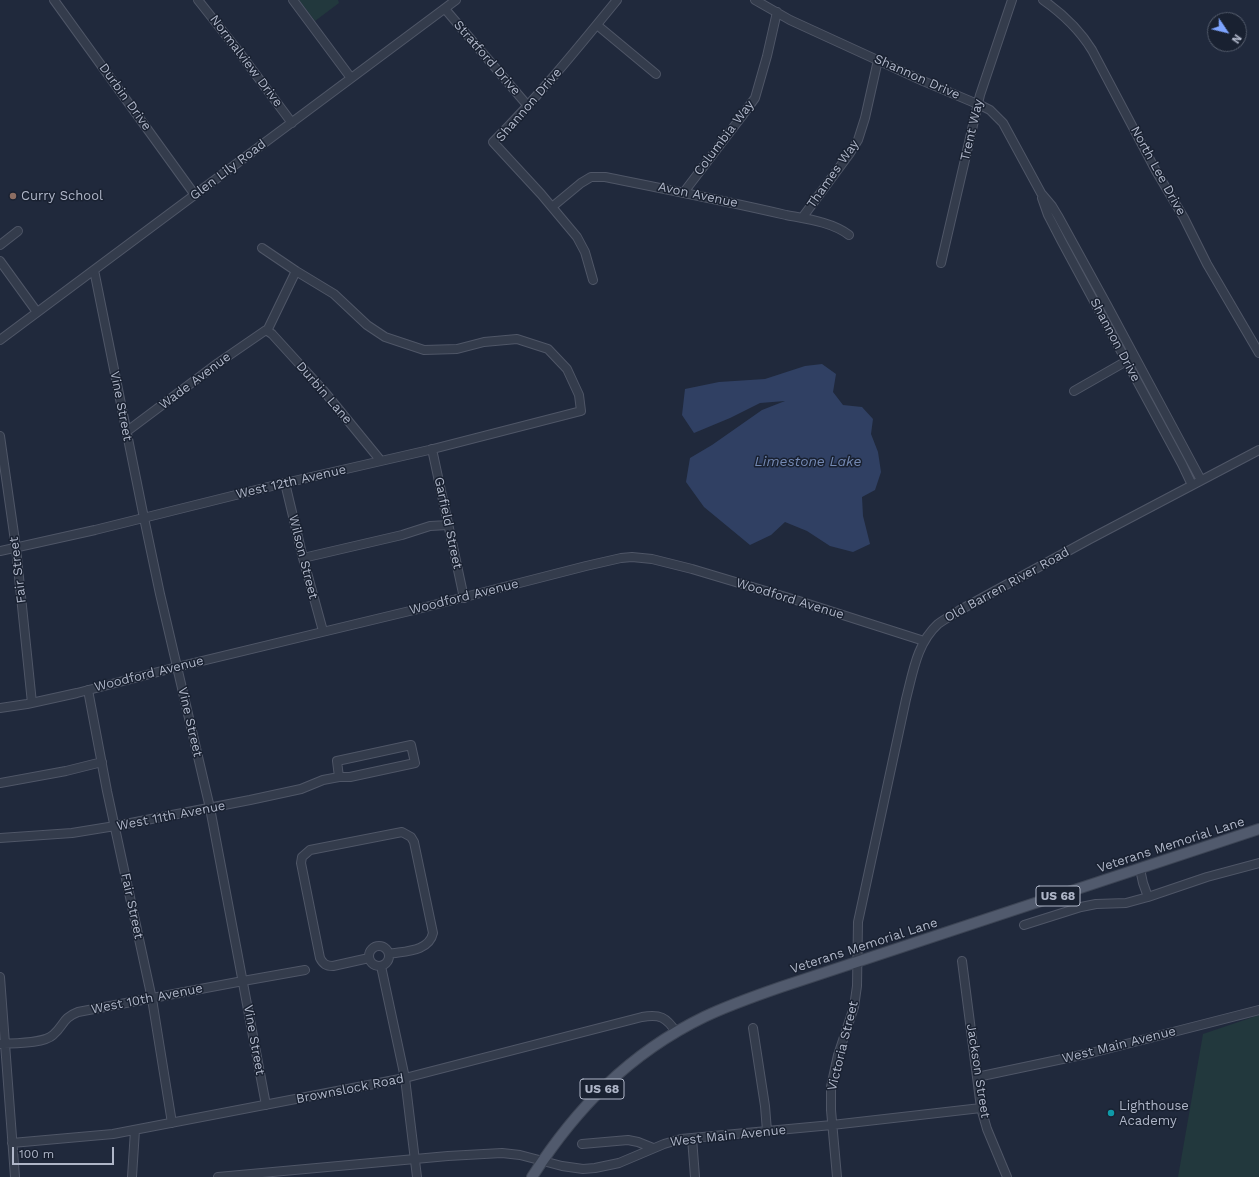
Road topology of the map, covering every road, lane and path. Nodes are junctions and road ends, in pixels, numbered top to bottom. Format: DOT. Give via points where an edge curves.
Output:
graph roads {
  1 [pos="54,0"];
  2 [pos="198,0"];
  3 [pos="293,0"];
  4 [pos="456,0"];
  5 [pos="617,0"];
  6 [pos="755,0"];
  7 [pos="1012,0"];
  8 [pos="1043,0"];
  9 [pos="445,9"];
  10 [pos="777,12"];
  11 [pos="597,25"];
  12 [pos="878,60"];
  13 [pos="656,74"];
  14 [pos="351,78"];
  15 [pos="978,104"];
  16 [pos="528,106"];
  17 [pos="292,123"];
  18 [pos="684,192"];
  19 [pos="1041,194"];
  20 [pos="195,195"];
  21 [pos="552,207"];
  22 [pos="802,218"];
  23 [pos="18,231"];
  24 [pos="849,235"];
  25 [pos="0,245"];
  26 [pos="262,248"];
  27 [pos="0,261"];
  28 [pos="941,263"];
  29 [pos="94,270"];
  30 [pos="296,271"];
  31 [pos="1089,272"];
  32 [pos="1080,276"];
  33 [pos="593,280"];
  34 [pos="37,312"];
  35 [pos="266,331"];
  36 [pos="0,340"];
  37 [pos="1259,353"];
  38 [pos="1135,357"];
  39 [pos="1126,362"];
  40 [pos="1074,391"];
  41 [pos="1168,418"];
  42 [pos="1160,423"];
  43 [pos="126,432"];
  44 [pos="0,436"];
  45 [pos="432,449"];
  46 [pos="1259,450"];
  47 [pos="381,461"];
  48 [pos="1201,480"];
  49 [pos="285,483"];
  50 [pos="1192,485"];
  51 [pos="144,518"];
  52 [pos="448,525"];
  53 [pos="16,548"];
  54 [pos="0,551"];
  55 [pos="302,558"];
  56 [pos="464,598"];
  57 [pos="323,631"];
  58 [pos="924,641"];
  59 [pos="178,667"];
  60 [pos="88,690"];
  61 [pos="32,703"];
  62 [pos="0,708"];
  63 [pos="102,762"];
  64 [pos="339,777"];
  65 [pos="0,783"];
  66 [pos="210,808"];
  67 [pos="115,826"];
  68 [pos="1259,829"];
  69 [pos="0,838"];
  70 [pos="1259,863"];
  71 [pos="1140,869"];
  72 [pos="1148,897"];
  73 [pos="1024,925"];
  74 [pos="389,954"];
  75 [pos="369,958"];
  76 [pos="962,961"];
  77 [pos="857,962"];
  78 [pos="381,966"];
  79 [pos="305,970"];
  80 [pos="0,977"];
  81 [pos="243,981"];
  82 [pos="152,998"];
  83 [pos="1259,1010"];
  84 [pos="753,1028"];
  85 [pos="676,1032"];
  86 [pos="2,1044"];
  87 [pos="977,1077"];
  88 [pos="405,1078"];
  89 [pos="266,1105"];
  90 [pos="982,1108"];
  91 [pos="172,1123"];
  92 [pos="832,1125"];
  93 [pos="135,1130"];
  94 [pos="767,1131"];
  95 [pos="692,1138"];
  96 [pos="12,1143"];
  97 [pos="582,1144"];
  98 [pos="653,1148"];
  99 [pos="415,1159"];
  100 [pos="542,1161"];
  101 [pos="291,1174"];
  102 [pos="15,1177"];
  103 [pos="132,1177"];
  104 [pos="218,1177"];
  105 [pos="418,1177"];
  106 [pos="532,1177"];
  107 [pos="695,1177"];
  108 [pos="837,1177"];
  109 [pos="1007,1177"];
  1 -- 20 [label="street, Durbin Drive"];
  2 -- 17 [label="street, Normalview Drive"];
  3 -- 14 [label="street"];
  4 -- 9 [label="street, Glen Lily Road"];
  5 -- 11 [label="street, Shannon Drive"];
  6 -- 10 [label="street, Shannon Drive"];
  7 -- 15 [label="street, Trent Way"];
  8 -- 37 [label="street, North Lee Drive" via="1070,22 1092,50 1207,264"];
  9 -- 14 [label="street, Glen Lily Road"];
  9 -- 16 [label="street, Stratford Drive"];
  10 -- 12 [label="street, Shannon Drive"];
  10 -- 18 [label="street, Columbia Way" via="755,98"];
  11 -- 13 [label="street"];
  11 -- 16 [label="street, Shannon Drive"];
  12 -- 15 [label="street, Shannon Drive"];
  12 -- 22 [label="street, Thames Way" via="858,140"];
  14 -- 17 [label="street, Glen Lily Road"];
  15 -- 19 [label="street, Shannon Drive" via="990,110 1002,123"];
  15 -- 28 [label="street, Trent Way"];
  16 -- 21 [label="street, Shannon Drive" via="493,142"];
  17 -- 20 [label="street, Glen Lily Road"];
  18 -- 21 [label="street, Avon Avenue" via="596,176 581,183"];
  18 -- 22 [label="street, Avon Avenue"];
  19 -- 31 [label="street, Shannon Drive" via="1052,206"];
  19 -- 32 [label="street, Shannon Drive" via="1048,214"];
  20 -- 29 [label="street, Glen Lily Road"];
  21 -- 33 [label="street" via="582,244"];
  22 -- 24 [label="street, Avon Avenue" via="841,229"];
  23 -- 25 [label="street"];
  26 -- 30 [label="street"];
  27 -- 34 [label="street"];
  29 -- 34 [label="street, Glen Lily Road"];
  29 -- 43 [label="street, Vine Street"];
  30 -- 35 [label="street"];
  30 -- 45 [label="street, West 12th Avenue" via="334,294 367,325 385,337 424,350 457,349 484,342 517,339 548,349 567,369 579,395 581,411"];
  31 -- 32 [label="street"];
  31 -- 38 [label="street, Shannon Drive"];
  32 -- 39 [label="street, Shannon Drive"];
  34 -- 36 [label="street, Glen Lily Road"];
  35 -- 43 [label="street, Wade Avenue" via="218,363"];
  35 -- 47 [label="street, Durbin Lane" via="274,336 323,390"];
  38 -- 39 [label="street"];
  38 -- 41 [label="street, Shannon Drive"];
  39 -- 40 [label="street"];
  39 -- 42 [label="street, Shannon Drive"];
  41 -- 42 [label="street"];
  41 -- 48 [label="street, Shannon Drive"];
  42 -- 50 [label="street, Shannon Drive"];
  43 -- 51 [label="street, Vine Street"];
  44 -- 53 [label="street, Fair Street"];
  45 -- 47 [label="street, West 12th Avenue"];
  45 -- 52 [label="street, Garfield Street"];
  46 -- 48 [label="street, Old Barren River Road"];
  47 -- 49 [label="street, West 12th Avenue"];
  48 -- 50 [label="street, Old Barren River Road"];
  49 -- 51 [label="street, West 12th Avenue"];
  49 -- 55 [label="street, Wilson Street"];
  50 -- 58 [label="street, Old Barren River Road" via="960,610 939,623"];
  51 -- 53 [label="street, West 12th Avenue"];
  51 -- 59 [label="street, Vine Street"];
  52 -- 55 [label="street" via="430,526"];
  52 -- 56 [label="street, Garfield Street"];
  53 -- 54 [label="street, West 12th Avenue"];
  53 -- 61 [label="street, Fair Street"];
  55 -- 57 [label="street, Wilson Street"];
  56 -- 57 [label="street, Woodford Avenue"];
  56 -- 58 [label="street, Woodford Avenue" via="598,563 621,558 642,558 692,569"];
  57 -- 59 [label="street, Woodford Avenue"];
  58 -- 77 [label="street, Old Barren River Road" via="912,674 858,922"];
  59 -- 60 [label="street, Woodford Avenue"];
  59 -- 66 [label="street, Vine Street"];
  60 -- 61 [label="street, Woodford Avenue"];
  60 -- 63 [label="street, Fair Street"];
  61 -- 62 [label="street, Woodford Avenue"];
  63 -- 65 [label="street"];
  63 -- 67 [label="street, Fair Street"];
  64 -- 64 [label="street, West 11th Avenue" via="415,763 411,745 336,761"];
  64 -- 66 [label="street, West 11th Avenue" via="296,790"];
  66 -- 67 [label="street, West 11th Avenue"];
  66 -- 81 [label="street, Vine Street"];
  67 -- 69 [label="street, West 11th Avenue" via="72,833"];
  67 -- 82 [label="street, Fair Street"];
  68 -- 71 [label="main road, Veterans Memorial Lane / US 68"];
  70 -- 72 [label="street"];
  71 -- 72 [label="street"];
  71 -- 77 [label="main road, Veterans Memorial Lane / US 68"];
  72 -- 73 [label="street" via="1126,903 1081,906"];
  74 -- 75 [label="street" via="383,946 376,946 369,952"];
  74 -- 75 [label="street" via="422,948 431,941 433,934 411,837 402,832 310,850 302,857 301,863 322,962 333,966"];
  74 -- 78 [label="street" via="388,961"];
  75 -- 78 [label="street" via="373,965"];
  76 -- 87 [label="street, Jackson Street"];
  77 -- 85 [label="main road, Veterans Memorial Lane / US 68" via="732,1005"];
  77 -- 92 [label="street, Victoria Street" via="854,1007 838,1055 831,1087"];
  78 -- 88 [label="street"];
  79 -- 81 [label="street, West 10th Avenue"];
  80 -- 86 [label="street"];
  81 -- 82 [label="street, West 10th Avenue"];
  81 -- 89 [label="street, Vine Street"];
  82 -- 86 [label="street, West 10th Avenue" via="78,1012 68,1017 49,1038"];
  82 -- 91 [label="street, Fair Street"];
  83 -- 87 [label="street, West Main Avenue" via="1097,1052"];
  84 -- 94 [label="street"];
  85 -- 88 [label="street, Brownslock Road" via="662,1016 642,1017"];
  85 -- 100 [label="main road, Veterans Memorial Lane / US 68" via="635,1060 601,1089 568,1126"];
  86 -- 96 [label="street"];
  87 -- 90 [label="street, Jackson Street"];
  88 -- 89 [label="street, Brownslock Road"];
  88 -- 99 [label="street"];
  89 -- 91 [label="street, Brownslock Road"];
  90 -- 92 [label="street, West Main Avenue"];
  90 -- 109 [label="street, Jackson Street" via="987,1129"];
  91 -- 93 [label="street, Brownslock Road"];
  92 -- 94 [label="street, West Main Avenue"];
  92 -- 108 [label="street, Victoria Street"];
  93 -- 96 [label="street, Brownslock Road" via="98,1136"];
  93 -- 103 [label="street"];
  94 -- 95 [label="street, West Main Avenue"];
  95 -- 98 [label="street, West Main Avenue"];
  95 -- 107 [label="street"];
  96 -- 102 [label="street"];
  97 -- 98 [label="street" via="628,1140"];
  98 -- 100 [label="street, West Main Avenue" via="619,1163 595,1168 572,1168"];
  99 -- 100 [label="street, West Main Avenue" via="502,1152"];
  99 -- 101 [label="street, West Main Avenue"];
  99 -- 105 [label="street"];
  100 -- 106 [label="main road, Veterans Memorial Lane / US 68"];
  101 -- 104 [label="street, West Main Avenue"];
}
